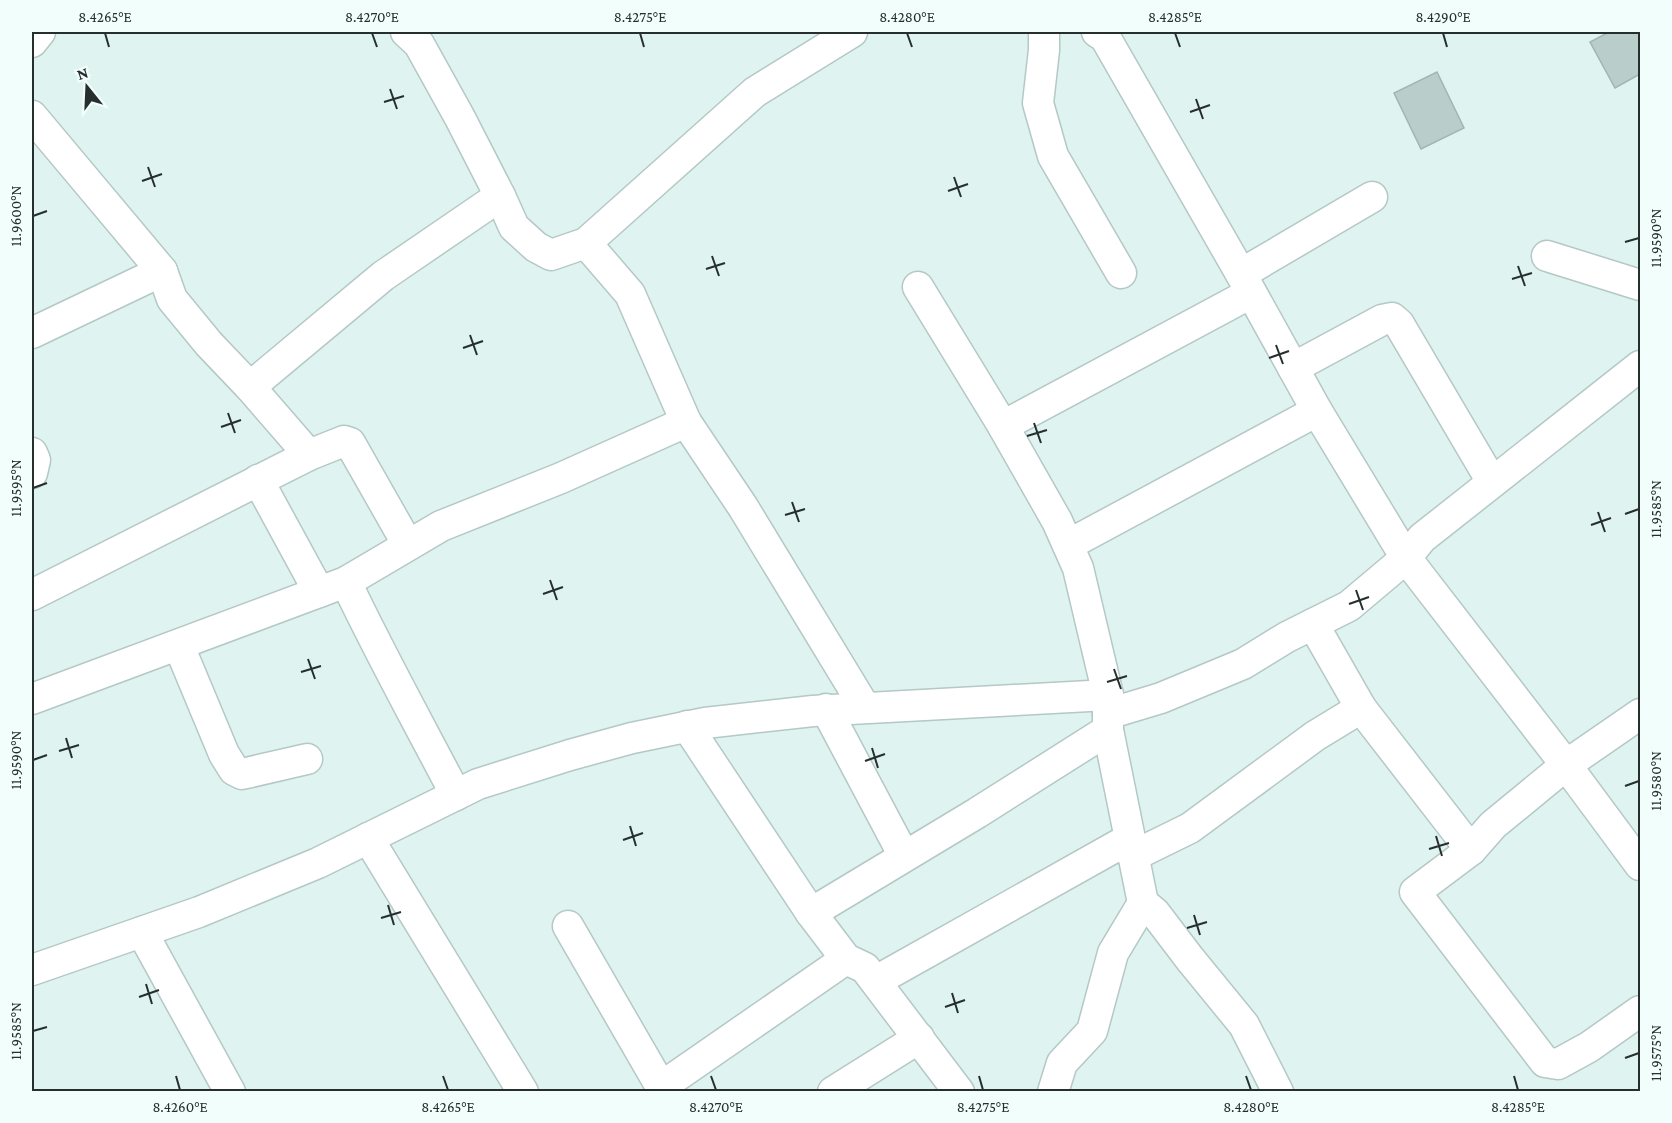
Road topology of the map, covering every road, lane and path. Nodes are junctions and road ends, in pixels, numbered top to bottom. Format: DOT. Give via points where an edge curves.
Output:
graph roads {
  1 [pos="40,32"];
  2 [pos="406,32"];
  3 [pos="852,32"];
  4 [pos="1044,32"];
  5 [pos="1097,32"];
  6 [pos="32,42"];
  7 [pos="32,116"];
  8 [pos="501,196"];
  9 [pos="1372,197"];
  10 [pos="586,243"];
  11 [pos="1547,256"];
  12 [pos="162,271"];
  13 [pos="1121,273"];
  14 [pos="1246,283"];
  15 [pos="1641,285"];
  16 [pos="918,287"];
  17 [pos="32,333"];
  18 [pos="1641,366"];
  19 [pos="1293,368"];
  20 [pos="250,387"];
  21 [pos="1317,411"];
  22 [pos="686,422"];
  23 [pos="1004,426"];
  24 [pos="32,453"];
  25 [pos="309,455"];
  26 [pos="32,472"];
  27 [pos="258,480"];
  28 [pos="1492,482"];
  29 [pos="408,545"];
  30 [pos="1068,545"];
  31 [pos="1406,558"];
  32 [pos="333,587"];
  33 [pos="32,595"];
  34 [pos="1312,624"];
  35 [pos="179,646"];
  36 [pos="32,698"];
  37 [pos="864,706"];
  38 [pos="1361,708"];
  39 [pos="826,709"];
  40 [pos="1108,713"];
  41 [pos="1641,714"];
  42 [pos="687,726"];
  43 [pos="308,759"];
  44 [pos="1566,765"];
  45 [pos="456,795"];
  46 [pos="368,838"];
  47 [pos="1131,848"];
  48 [pos="1471,849"];
  49 [pos="904,856"];
  50 [pos="1641,865"];
  51 [pos="1143,903"];
  52 [pos="811,913"];
  53 [pos="568,926"];
  54 [pos="142,932"];
  55 [pos="846,959"];
  56 [pos="32,970"];
  57 [pos="876,981"];
  58 [pos="1641,1011"];
  59 [pos="919,1038"];
  60 [pos="662,1089"];
  61 [pos="230,1092"];
  62 [pos="523,1092"];
  63 [pos="833,1092"];
  64 [pos="958,1092"];
  65 [pos="1053,1092"];
  66 [pos="1278,1092"];
  1 -- 6 [label="street"];
  2 -- 8 [label="street" via="419,44"];
  3 -- 10 [label="street" via="755,92"];
  4 -- 13 [label="street" via="1038,103 1053,156"];
  5 -- 14 [label="street" via="1105,37"];
  7 -- 12 [label="street"];
  8 -- 10 [label="street" via="514,227 536,247 551,255"];
  8 -- 20 [label="street" via="383,276"];
  9 -- 14 [label="street"];
  10 -- 22 [label="street" via="630,294"];
  11 -- 15 [label="street"];
  12 -- 17 [label="street"];
  12 -- 20 [label="street" via="172,299"];
  14 -- 19 [label="street"];
  14 -- 23 [label="street"];
  16 -- 23 [label="street"];
  18 -- 28 [label="street"];
  19 -- 21 [label="street"];
  19 -- 28 [label="street" via="1392,318"];
  20 -- 25 [label="street"];
  21 -- 30 [label="street"];
  21 -- 31 [label="street"];
  22 -- 29 [label="street" via="441,526"];
  22 -- 37 [label="street"];
  23 -- 30 [label="street"];
  24 -- 26 [label="street"];
  25 -- 27 [label="street"];
  25 -- 29 [label="street" via="344,441 350,444"];
  27 -- 32 [label="street"];
  27 -- 33 [label="street"];
  28 -- 31 [label="street" via="1422,538"];
  29 -- 32 [label="street"];
  30 -- 40 [label="street" via="1078,568"];
  31 -- 34 [label="street" via="1349,606"];
  31 -- 44 [label="street"];
  32 -- 35 [label="street"];
  32 -- 45 [label="street" via="402,690"];
  34 -- 38 [label="street"];
  34 -- 40 [label="street" via="1243,664 1161,698"];
  35 -- 36 [label="street"];
  35 -- 43 [label="street" via="234,770 242,774"];
  37 -- 39 [label="street"];
  37 -- 40 [label="street"];
  38 -- 47 [label="street" via="1315,736 1190,828"];
  38 -- 48 [label="street"];
  39 -- 42 [label="street"];
  39 -- 49 [label="street"];
  40 -- 47 [label="street"];
  40 -- 49 [label="street"];
  41 -- 44 [label="street"];
  42 -- 45 [label="street" via="570,755 478,784"];
  42 -- 52 [label="street"];
  44 -- 48 [label="street" via="1493,825"];
  44 -- 50 [label="street"];
  45 -- 46 [label="street"];
  46 -- 54 [label="street" via="318,863"];
  46 -- 62 [label="street"];
  47 -- 51 [label="street"];
  47 -- 57 [label="street"];
  48 -- 58 [label="street" via="1415,892 1545,1062 1558,1064"];
  49 -- 52 [label="street"];
  51 -- 65 [label="street" via="1113,953 1092,1031 1062,1063"];
  51 -- 66 [label="street" via="1244,1025"];
  52 -- 55 [label="street"];
  53 -- 60 [label="street"];
  54 -- 56 [label="street"];
  54 -- 61 [label="street"];
  55 -- 57 [label="street" via="866,968"];
  55 -- 60 [label="street"];
  57 -- 59 [label="street"];
  59 -- 63 [label="street"];
  59 -- 64 [label="street"];
}
